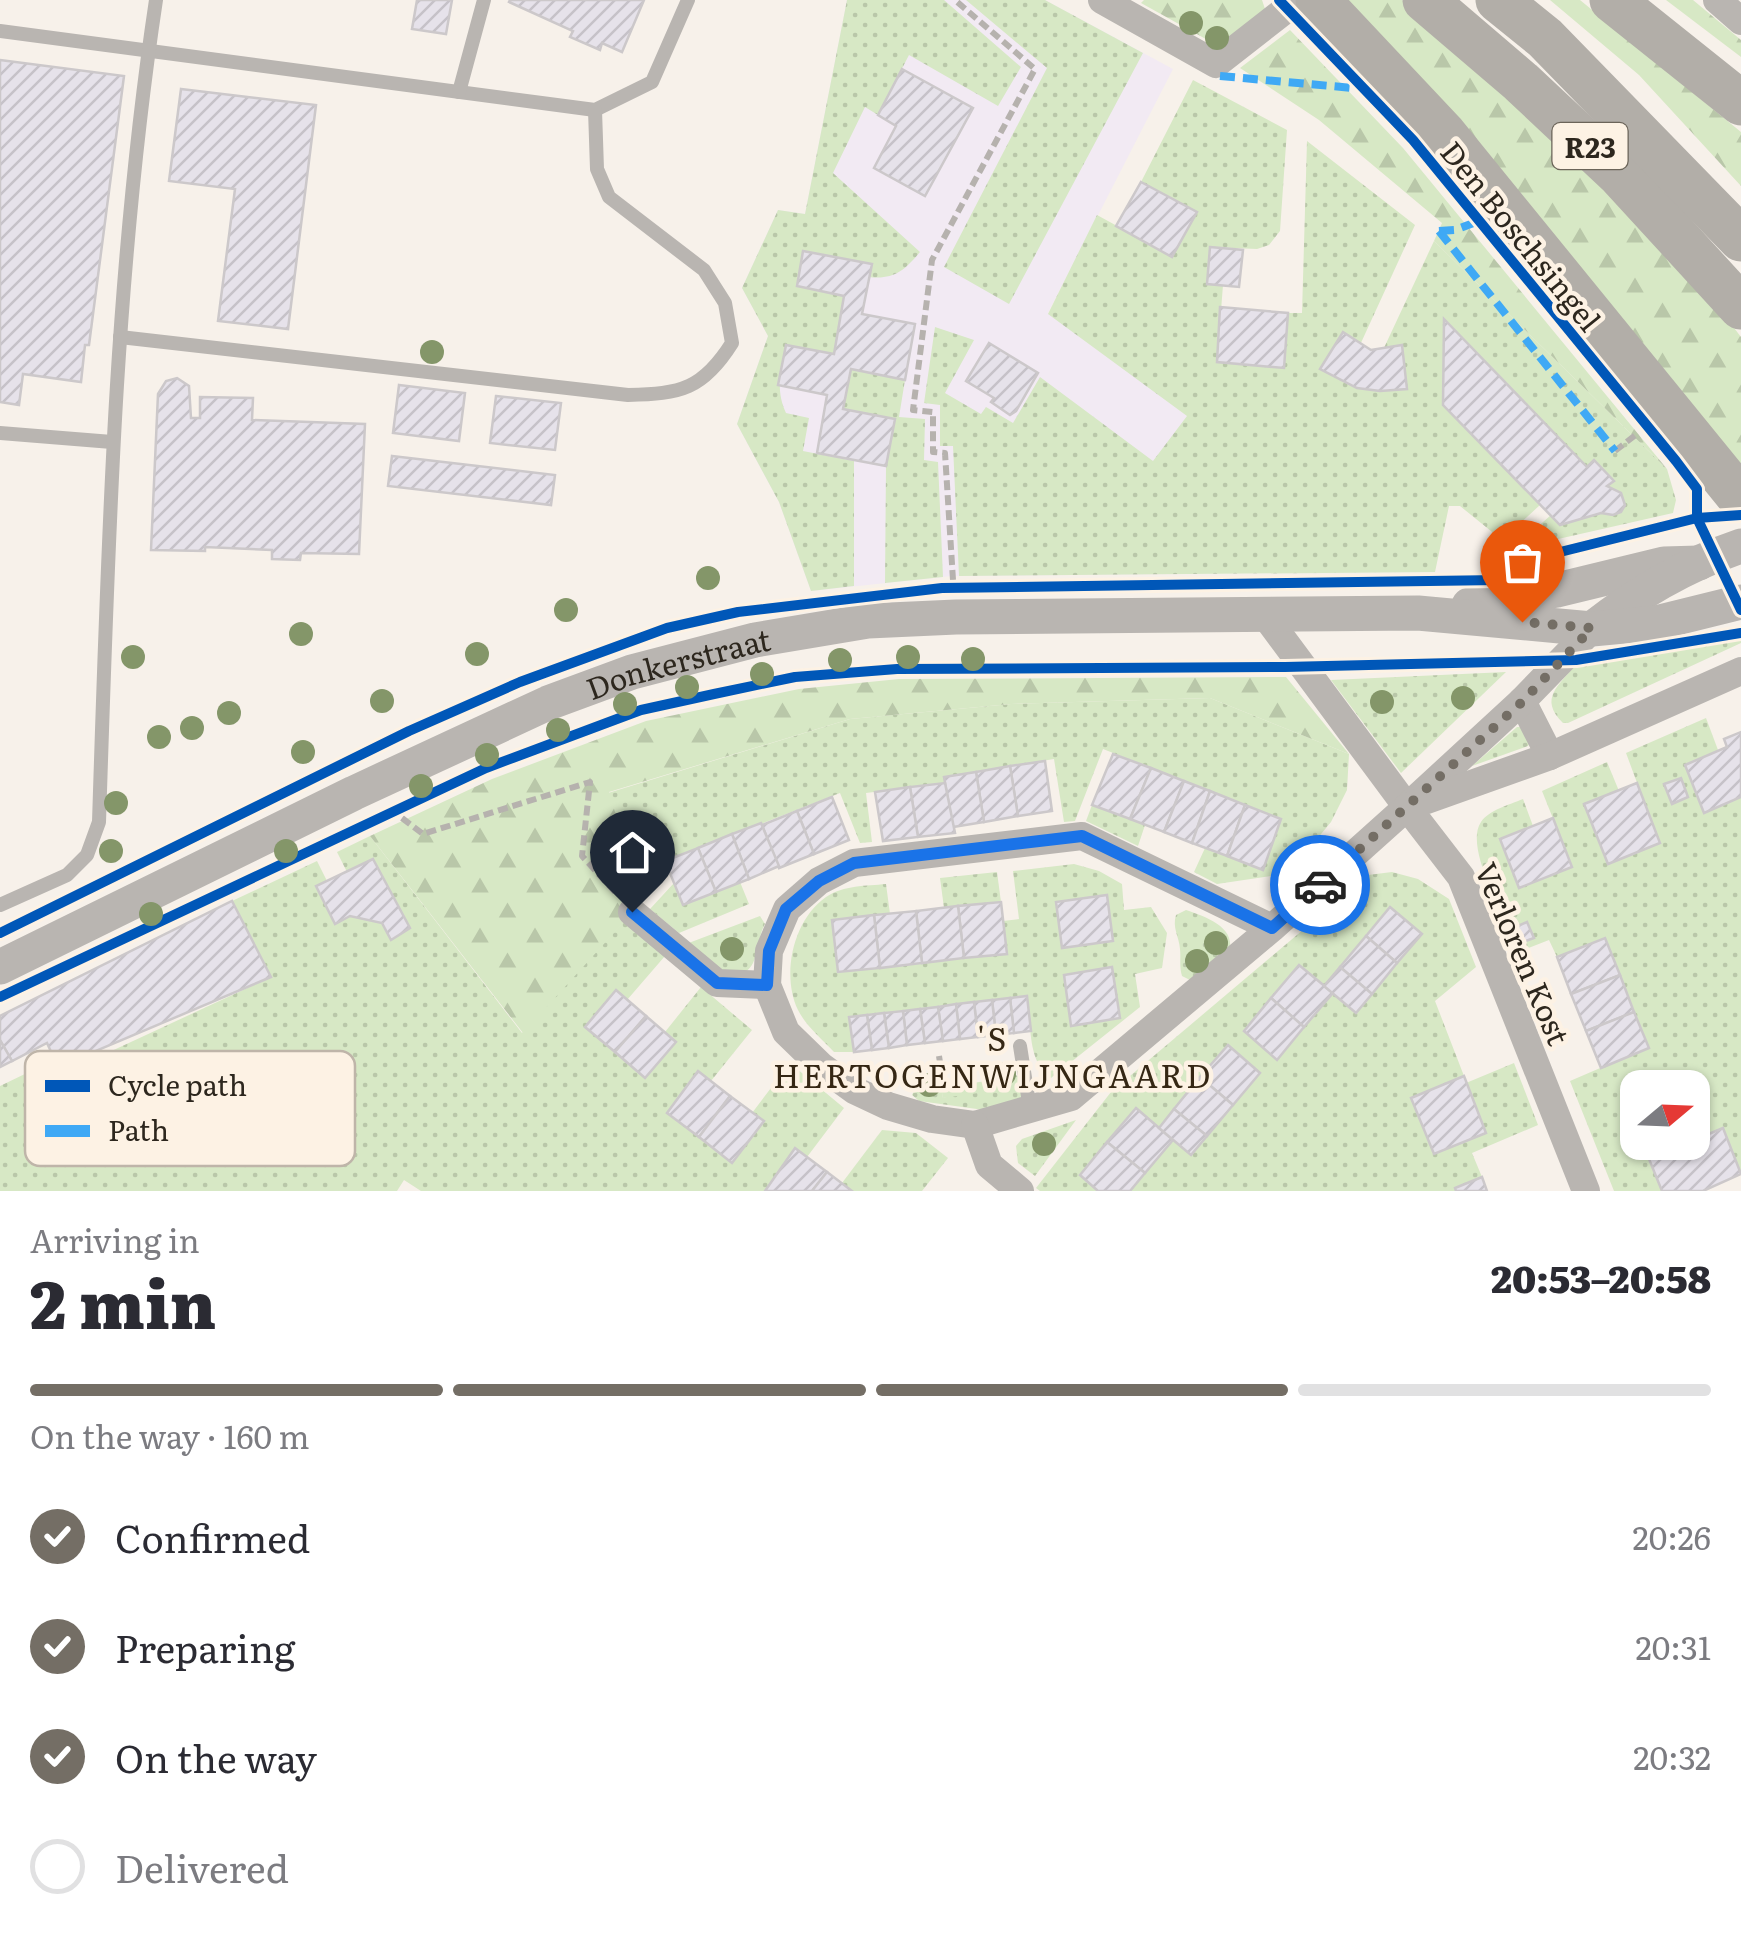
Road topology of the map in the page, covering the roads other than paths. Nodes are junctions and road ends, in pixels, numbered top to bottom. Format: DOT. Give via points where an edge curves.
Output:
graph roads {
  1 [pos="156,0"];
  2 [pos="484,0"];
  3 [pos="688,0"];
  4 [pos="1102,0"];
  5 [pos="1298,0"];
  6 [pos="1318,0"];
  7 [pos="1425,0"];
  8 [pos="1498,0"];
  9 [pos="1612,0"];
  10 [pos="1717,0"];
  11 [pos="1741,21"];
  12 [pos="0,31"];
  13 [pos="148,51"];
  14 [pos="459,92"];
  15 [pos="1741,103"];
  16 [pos="595,110"];
  17 [pos="1741,239"];
  18 [pos="1741,308"];
  19 [pos="120,337"];
  20 [pos="0,433"];
  21 [pos="112,442"];
  22 [pos="1741,499"];
  23 [pos="1741,546"];
  24 [pos="1698,564"];
  25 [pos="1741,602"];
  26 [pos="1264,614"];
  27 [pos="1418,614"];
  28 [pos="1592,628"];
  29 [pos="1741,671"];
  30 [pos="1522,702"];
  31 [pos="1550,756"];
  32 [pos="1407,807"];
  33 [pos="0,905"];
  34 [pos="632,912"];
  35 [pos="1272,928"];
  36 [pos="0,967"];
  37 [pos="767,985"];
  38 [pos="1020,1046"];
  39 [pos="1030,1109"];
  40 [pos="975,1125"];
  41 [pos="1020,1191"];
  42 [pos="1586,1191"];
  1 -- 13 [label="lane"];
  2 -- 14 [label="lane"];
  3 -- 16 [label="lane" via="652,82"];
  4 -- 5 [label="street" via="1216,64"];
  6 -- 22 [label="main road" via="1444,134"];
  7 -- 18 [label="main road, R23" via="1619,174"];
  8 -- 17 [label="main road, R23" via="1545,38"];
  9 -- 15 [label="main road"];
  10 -- 11 [label="street"];
  12 -- 13 [label="lane"];
  13 -- 14 [label="lane"];
  13 -- 19 [label="lane"];
  14 -- 16 [label="lane"];
  16 -- 19 [label="lane" via="597,169 608,197 704,270 725,303 732,343 715,370 696,383 664,394 628,394"];
  19 -- 21 [label="lane"];
  20 -- 21 [label="lane"];
  21 -- 33 [label="lane" via="99,822 87,855 66,875"];
  23 -- 24 [label="street, Donkerstraat"];
  24 -- 27 [label="street, Donkerstraat" via="1664,564"];
  24 -- 28 [label="street"];
  25 -- 28 [label="street, Donkerstraat" via="1656,623"];
  26 -- 27 [label="street, Donkerstraat"];
  26 -- 32 [label="street, Verloren Kost"];
  26 -- 36 [label="street, Donkerstraat" via="868,621 755,640 632,672 439,752"];
  27 -- 28 [label="street, Donkerstraat"];
  28 -- 30 [label="street"];
  29 -- 31 [label="street"];
  30 -- 31 [label="street"];
  30 -- 32 [label="street"];
  31 -- 32 [label="street"];
  32 -- 35 [label="street"];
  32 -- 42 [label="street, Verloren Kost" via="1461,877"];
  34 -- 37 [label="street" via="717,983"];
  35 -- 37 [label="street" via="1082,836 854,863 786,909 769,951"];
  35 -- 39 [label="street" via="1070,1097"];
  37 -- 40 [label="street" via="786,1032 854,1090 932,1119"];
  38 -- 39 [label="lane"];
  39 -- 40 [label="street"];
  40 -- 41 [label="street" via="989,1166"];
}
